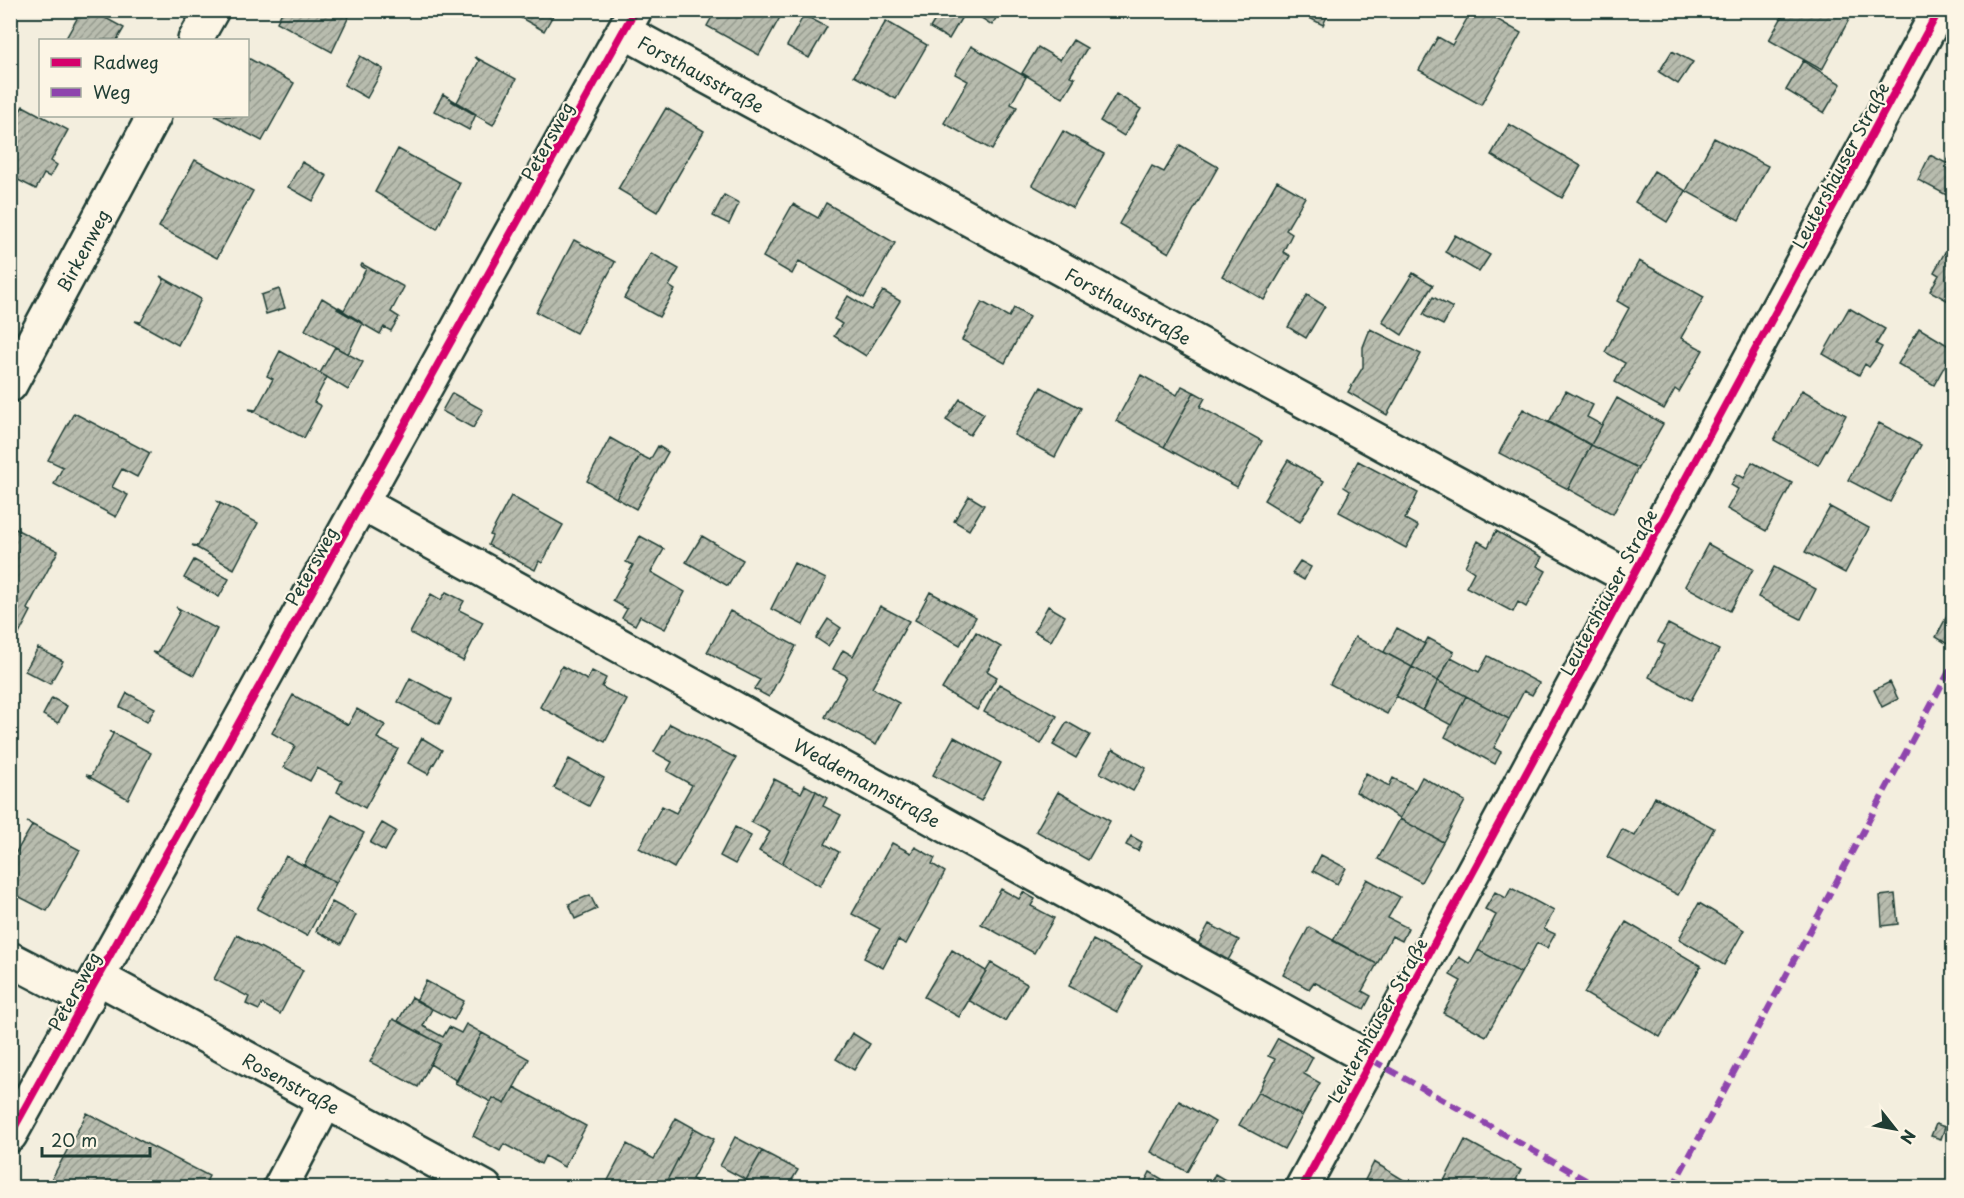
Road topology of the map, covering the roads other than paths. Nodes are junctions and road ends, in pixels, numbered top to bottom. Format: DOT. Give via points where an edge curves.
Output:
graph roads {
  1 [pos="212,10"];
  2 [pos="1939,10"];
  3 [pos="630,21"];
  4 [pos="196,39"];
  5 [pos="153,117"];
  6 [pos="10,385"];
  7 [pos="363,504"];
  8 [pos="1632,579"];
  9 [pos="10,959"];
  10 [pos="93,989"];
  11 [pos="1372,1060"];
  12 [pos="326,1101"];
  13 [pos="10,1136"];
  14 [pos="280,1188"];
  15 [pos="485,1188"];
  16 [pos="1302,1188"];
  1 -- 4 [label="street"];
  2 -- 8 [label="street, Leutershäuser Straße"];
  3 -- 7 [label="street, Petersweg"];
  3 -- 8 [label="street, Forsthausstraße"];
  5 -- 6 [label="street, Birkenweg"];
  7 -- 10 [label="street, Petersweg"];
  7 -- 11 [label="street, Weddemannstraße"];
  8 -- 11 [label="street, Leutershäuser Straße"];
  9 -- 10 [label="street, Rosenstraße"];
  10 -- 12 [label="street, Rosenstraße"];
  10 -- 13 [label="street, Petersweg"];
  11 -- 16 [label="street, Leutershäuser Straße"];
  12 -- 14 [label="street"];
  12 -- 15 [label="street, Rosenstraße"];
}
